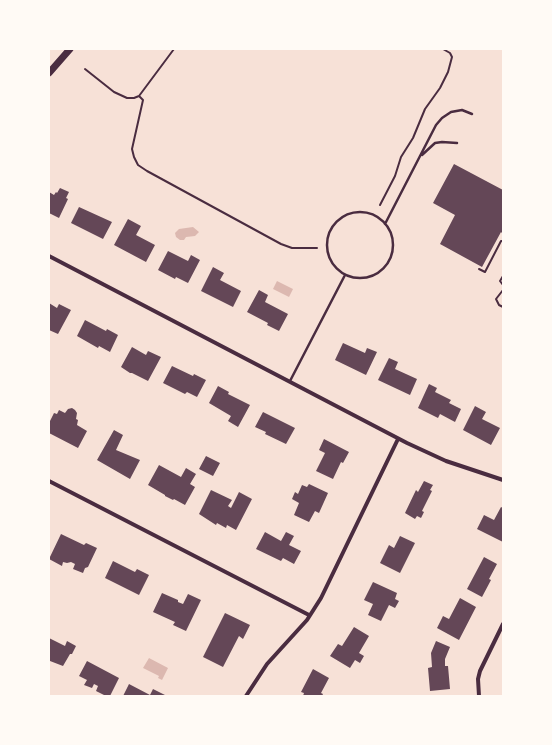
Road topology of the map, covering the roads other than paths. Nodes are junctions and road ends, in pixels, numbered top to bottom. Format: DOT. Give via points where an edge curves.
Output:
graph roads {
  1 [pos="70,49"];
  2 [pos="49,73"];
  3 [pos="472,114"];
  4 [pos="457,143"];
  5 [pos="418,160"];
  6 [pos="386,224"];
  7 [pos="49,256"];
  8 [pos="346,275"];
  9 [pos="290,382"];
  10 [pos="398,439"];
  11 [pos="503,480"];
  12 [pos="49,481"];
  13 [pos="309,615"];
  14 [pos="503,624"];
  15 [pos="246,696"];
  16 [pos="480,696"];
  1 -- 2 [label="street"];
  3 -- 5 [label="lane" via="457,111 442,118"];
  4 -- 5 [label="lane" via="435,143"];
  5 -- 6 [label="lane"];
  6 -- 8 [label="lane" via="393,240 393,249 386,266 367,277"];
  6 -- 8 [label="lane" via="365,213 350,214 337,222 328,235 328,250 334,265"];
  7 -- 9 [label="street"];
  8 -- 9 [label="lane"];
  9 -- 10 [label="street"];
  10 -- 11 [label="street" via="446,461"];
  10 -- 13 [label="street" via="321,598"];
  12 -- 13 [label="street"];
  13 -- 15 [label="street" via="267,664"];
  14 -- 16 [label="street" via="480,671"];
}
